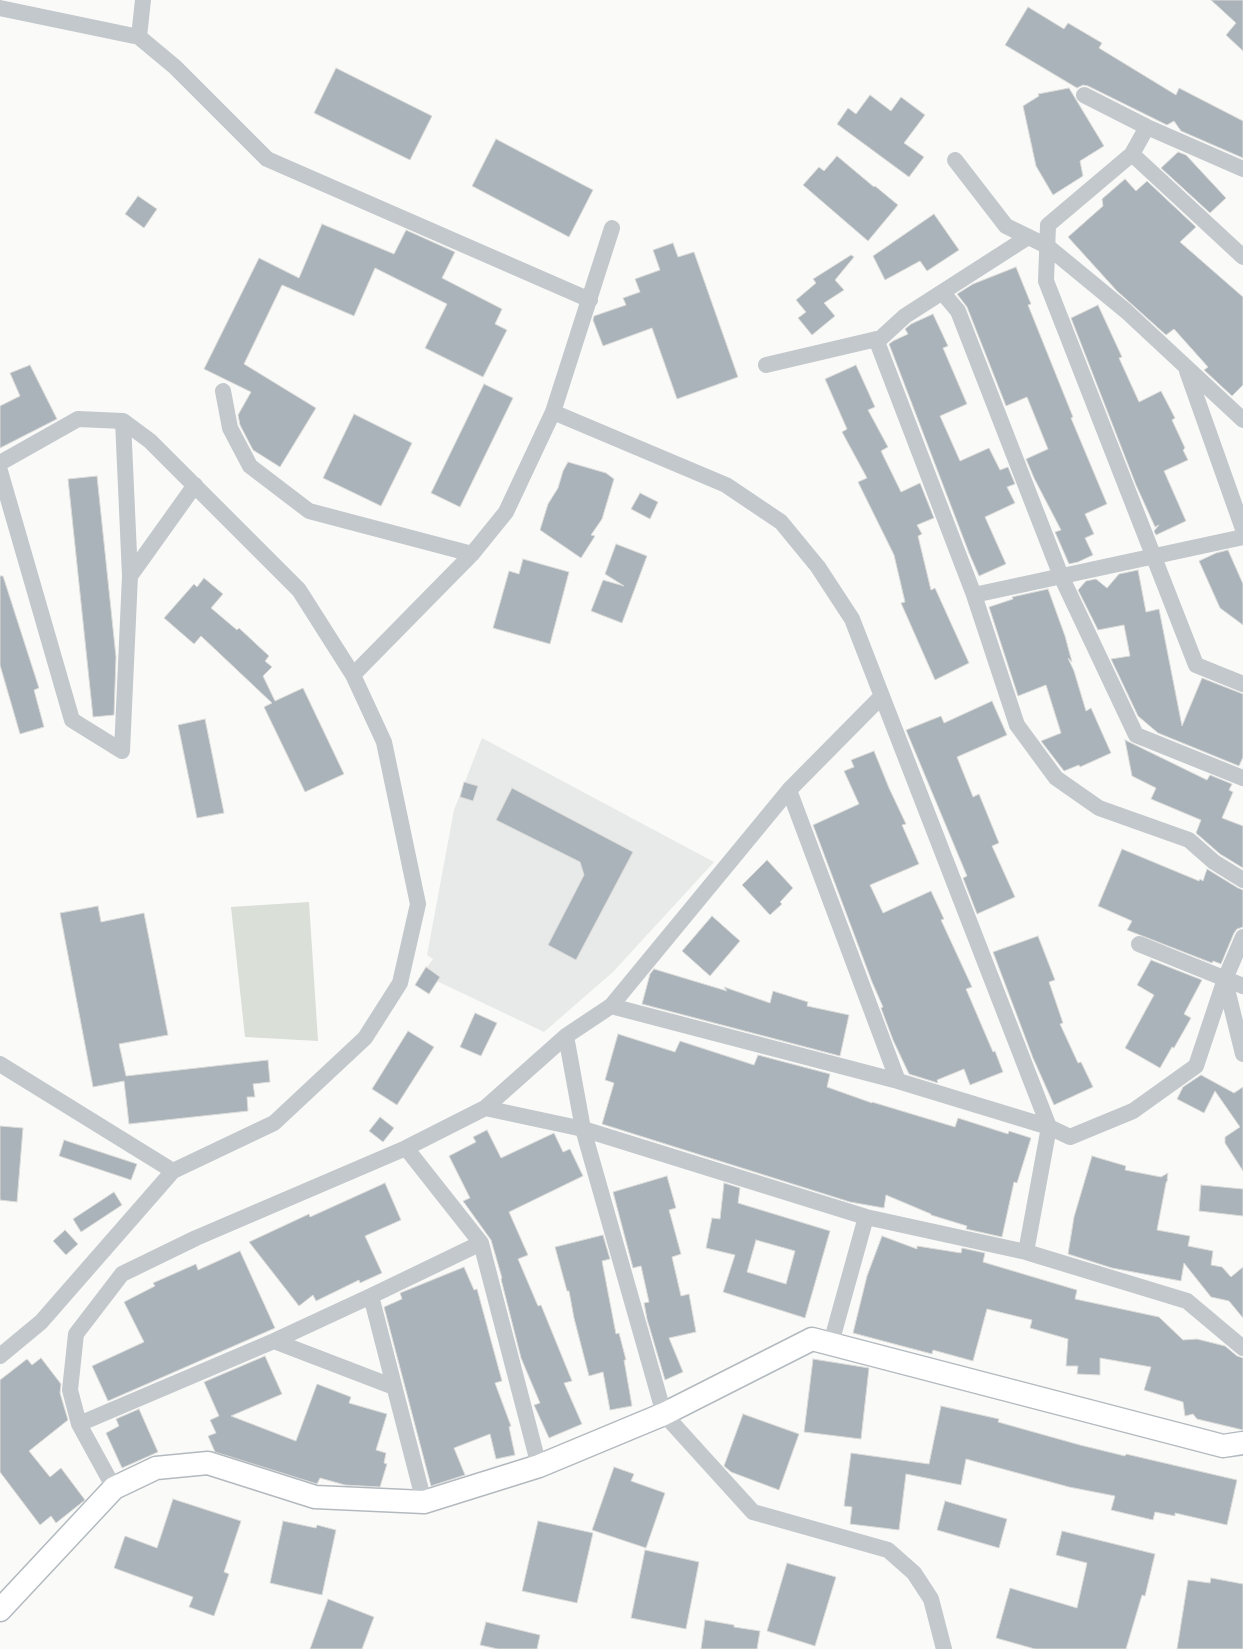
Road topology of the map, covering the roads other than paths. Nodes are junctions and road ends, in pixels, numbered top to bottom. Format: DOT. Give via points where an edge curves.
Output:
graph roads {
  1 [pos="143,0"];
  2 [pos="0,8"];
  3 [pos="139,37"];
  4 [pos="1084,96"];
  5 [pos="1147,127"];
  6 [pos="1132,154"];
  7 [pos="955,160"];
  8 [pos="1243,169"];
  9 [pos="612,228"];
  10 [pos="1028,237"];
  11 [pos="1047,246"];
  12 [pos="1243,257"];
  13 [pos="942,292"];
  14 [pos="590,300"];
  15 [pos="876,339"];
  16 [pos="766,365"];
  17 [pos="1186,367"];
  18 [pos="223,391"];
  19 [pos="553,412"];
  20 [pos="1243,420"];
  21 [pos="123,421"];
  22 [pos="0,463"];
  23 [pos="0,471"];
  24 [pos="195,485"];
  25 [pos="1243,529"];
  26 [pos="1243,536"];
  27 [pos="472,554"];
  28 [pos="1153,556"];
  29 [pos="130,576"];
  30 [pos="1061,576"];
  31 [pos="974,595"];
  32 [pos="354,675"];
  33 [pos="1243,684"];
  34 [pos="882,696"];
  35 [pos="1243,778"];
  36 [pos="788,790"];
  37 [pos="1243,880"];
  38 [pos="1243,937"];
  39 [pos="1139,944"];
  40 [pos="1225,979"];
  41 [pos="1243,986"];
  42 [pos="611,1006"];
  43 [pos="566,1036"];
  44 [pos="1243,1054"];
  45 [pos="0,1064"];
  46 [pos="898,1081"];
  47 [pos="485,1108"];
  48 [pos="1049,1127"];
  49 [pos="583,1128"];
  50 [pos="406,1148"];
  51 [pos="173,1171"];
  52 [pos="866,1217"];
  53 [pos="481,1243"];
  54 [pos="1026,1252"];
  55 [pos="371,1296"];
  56 [pos="274,1341"];
  57 [pos="831,1344"];
  58 [pos="1243,1348"];
  59 [pos="0,1356"];
  60 [pos="394,1387"];
  61 [pos="664,1414"];
  62 [pos="80,1424"];
  63 [pos="1243,1443"];
  64 [pos="539,1466"];
  65 [pos="114,1488"];
  66 [pos="424,1502"];
  67 [pos="0,1610"];
  68 [pos="944,1649"];
  1 -- 3 [label="street"];
  2 -- 3 [label="street"];
  3 -- 14 [label="street" via="175,67 267,159"];
  4 -- 5 [label="street"];
  5 -- 6 [label="street"];
  5 -- 8 [label="street"];
  6 -- 11 [label="street" via="1048,225"];
  6 -- 12 [label="street"];
  7 -- 10 [label="street" via="1006,226"];
  9 -- 14 [label="street"];
  10 -- 11 [label="street"];
  10 -- 13 [label="street"];
  11 -- 17 [label="street" via="1126,311"];
  11 -- 28 [label="street" via="1046,282"];
  13 -- 15 [label="street"];
  13 -- 30 [label="street" via="958,311"];
  14 -- 19 [label="street"];
  15 -- 16 [label="street"];
  15 -- 31 [label="street"];
  17 -- 20 [label="street"];
  17 -- 25 [label="street"];
  18 -- 27 [label="street" via="230,428 250,466 309,511"];
  19 -- 27 [label="street" via="506,512"];
  19 -- 34 [label="street" via="726,485 782,522 818,567 852,619"];
  21 -- 22 [label="street" via="78,419"];
  21 -- 24 [label="street" via="150,441"];
  21 -- 29 [label="street"];
  23 -- 29 [label="street" via="72,720 122,751"];
  24 -- 29 [label="street"];
  24 -- 32 [label="street" via="299,590"];
  26 -- 28 [label="street"];
  27 -- 32 [label="street"];
  28 -- 30 [label="street"];
  28 -- 33 [label="street" via="1196,665"];
  30 -- 31 [label="street"];
  30 -- 35 [label="street" via="1136,735"];
  31 -- 37 [label="street" via="1017,726 1056,778 1099,808 1189,840 1214,862"];
  32 -- 51 [label="street" via="384,742 418,904 400,984 365,1038 274,1123"];
  34 -- 36 [label="street"];
  34 -- 48 [label="street"];
  36 -- 42 [label="street"];
  36 -- 46 [label="street"];
  38 -- 40 [label="street"];
  39 -- 40 [label="street"];
  40 -- 41 [label="street"];
  40 -- 44 [label="street"];
  40 -- 48 [label="street" via="1196,1066 1133,1111 1070,1136"];
  42 -- 43 [label="street"];
  42 -- 46 [label="street"];
  43 -- 47 [label="street"];
  43 -- 49 [label="street"];
  45 -- 51 [label="street"];
  46 -- 48 [label="street"];
  47 -- 49 [label="street"];
  47 -- 50 [label="street"];
  48 -- 54 [label="street"];
  49 -- 52 [label="street"];
  49 -- 61 [label="street"];
  50 -- 53 [label="street"];
  50 -- 62 [label="street" via="196,1238 122,1274 76,1334 70,1390"];
  51 -- 59 [label="street" via="41,1322"];
  52 -- 54 [label="street"];
  52 -- 57 [label="street"];
  53 -- 55 [label="street"];
  53 -- 64 [label="street"];
  54 -- 58 [label="street" via="1187,1301"];
  55 -- 56 [label="street"];
  55 -- 60 [label="street"];
  56 -- 60 [label="street"];
  56 -- 62 [label="street"];
  57 -- 61 [label="street" via="812,1339"];
  57 -- 63 [label="street" via="1224,1446"];
  60 -- 66 [label="street"];
  61 -- 64 [label="street"];
  61 -- 68 [label="street" via="753,1512 888,1550 914,1573 931,1599"];
  62 -- 65 [label="street"];
  64 -- 66 [label="street"];
  65 -- 66 [label="street" via="156,1468 208,1463 315,1497"];
  65 -- 67 [label="street"];
}
